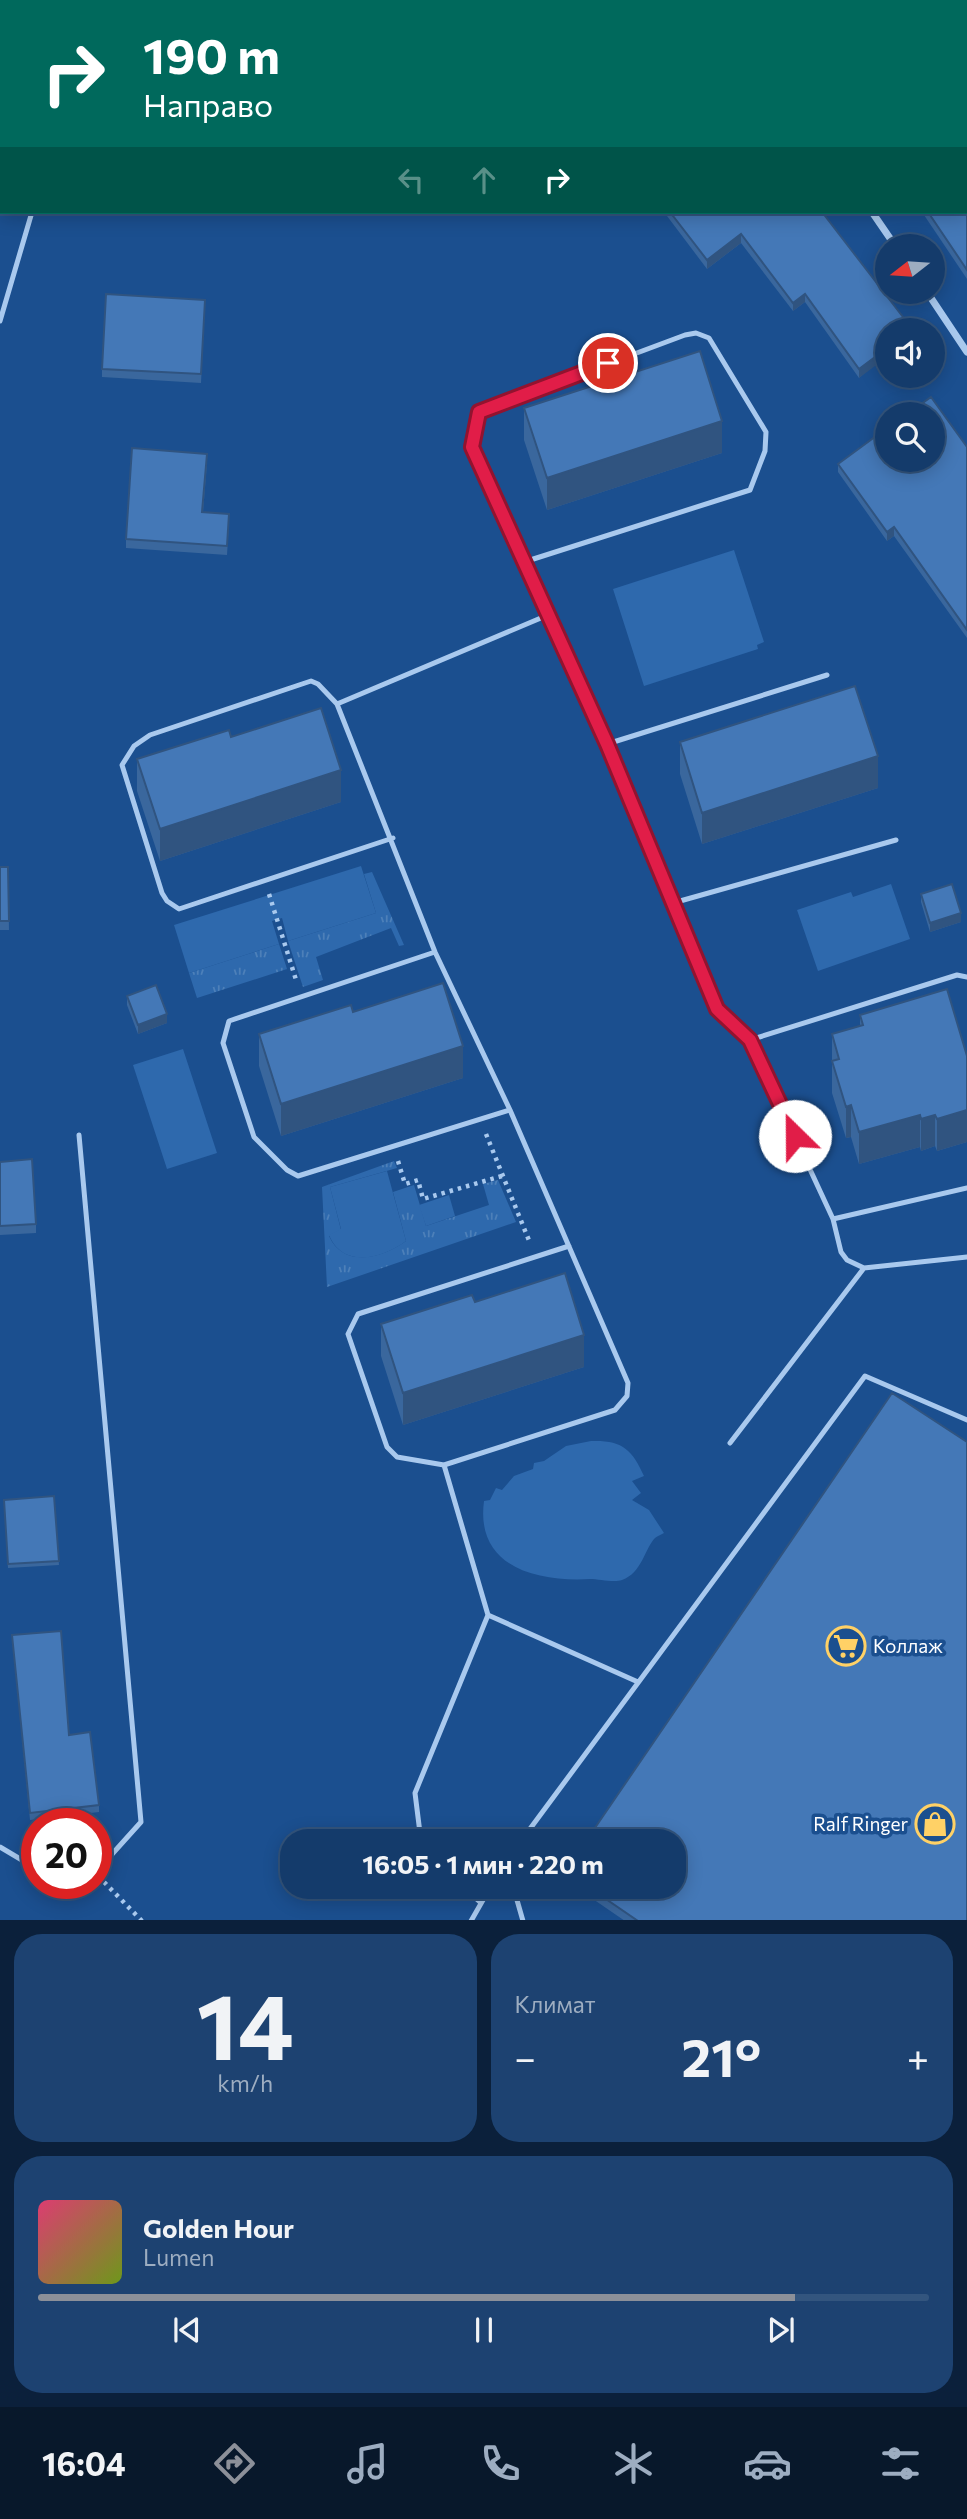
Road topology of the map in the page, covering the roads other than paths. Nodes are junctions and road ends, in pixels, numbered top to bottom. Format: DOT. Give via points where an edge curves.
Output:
graph roads {
  1 [pos="31,214"];
  2 [pos="873,214"];
  3 [pos="887,234"];
  4 [pos="935,304"];
  5 [pos="0,321"];
  6 [pos="967,352"];
  7 [pos="524,562"];
  8 [pos="548,615"];
  9 [pos="827,675"];
  10 [pos="337,704"];
  11 [pos="607,744"];
  12 [pos="393,838"];
  13 [pos="896,840"];
  14 [pos="673,903"];
  15 [pos="435,952"];
  16 [pos="967,977"];
  17 [pos="750,1040"];
  18 [pos="510,1110"];
  19 [pos="79,1135"];
  20 [pos="967,1188"];
  21 [pos="833,1219"];
  22 [pos="569,1246"];
  23 [pos="967,1257"];
  24 [pos="864,1268"];
  25 [pos="967,1420"];
  26 [pos="730,1443"];
  27 [pos="444,1465"];
  28 [pos="488,1615"];
  29 [pos="638,1682"];
  30 [pos="420,1829"];
  31 [pos="530,1829"];
  32 [pos="0,1847"];
  33 [pos="112,1855"];
  34 [pos="21,1859"];
  35 [pos="477,1899"];
  36 [pos="483,1899"];
  37 [pos="517,1899"];
  38 [pos="481,1903"];
  39 [pos="471,1920"];
  40 [pos="523,1920"];
  1 -- 5 [label="lane"];
  2 -- 3 [label="street"];
  4 -- 6 [label="street"];
  7 -- 7 [label="lane" via="472,447 479,412 685,335 709,338 766,432 765,451 750,490"];
  7 -- 8 [label="lane"];
  8 -- 10 [label="lane"];
  8 -- 11 [label="lane"];
  9 -- 11 [label="lane"];
  10 -- 12 [label="lane"];
  10 -- 12 [label="lane" via="311,681 150,735 134,746 122,765 162,893 179,909"];
  11 -- 14 [label="lane"];
  12 -- 15 [label="lane"];
  13 -- 14 [label="lane"];
  14 -- 17 [label="lane" via="717,1009"];
  15 -- 18 [label="lane"];
  15 -- 18 [label="lane" via="229,1021 223,1043 254,1137 298,1176"];
  16 -- 17 [label="lane" via="957,975"];
  17 -- 21 [label="lane"];
  18 -- 22 [label="lane"];
  19 -- 33 [label="lane" via="141,1822"];
  20 -- 21 [label="lane"];
  21 -- 24 [label="lane" via="841,1252"];
  22 -- 27 [label="lane" via="628,1383 622,1405"];
  22 -- 27 [label="lane" via="358,1314 350,1327 348,1334 387,1447 397,1457"];
  23 -- 24 [label="lane"];
  24 -- 26 [label="lane"];
  25 -- 29 [label="lane" via="865,1376"];
  27 -- 28 [label="lane"];
  28 -- 29 [label="lane"];
  28 -- 30 [label="lane" via="415,1793"];
  29 -- 31 [label="lane"];
  32 -- 34 [label="lane"];
  35 -- 38 [label="lane"];
  36 -- 38 [label="lane"];
  37 -- 40 [label="lane"];
  38 -- 39 [label="lane"];
}
